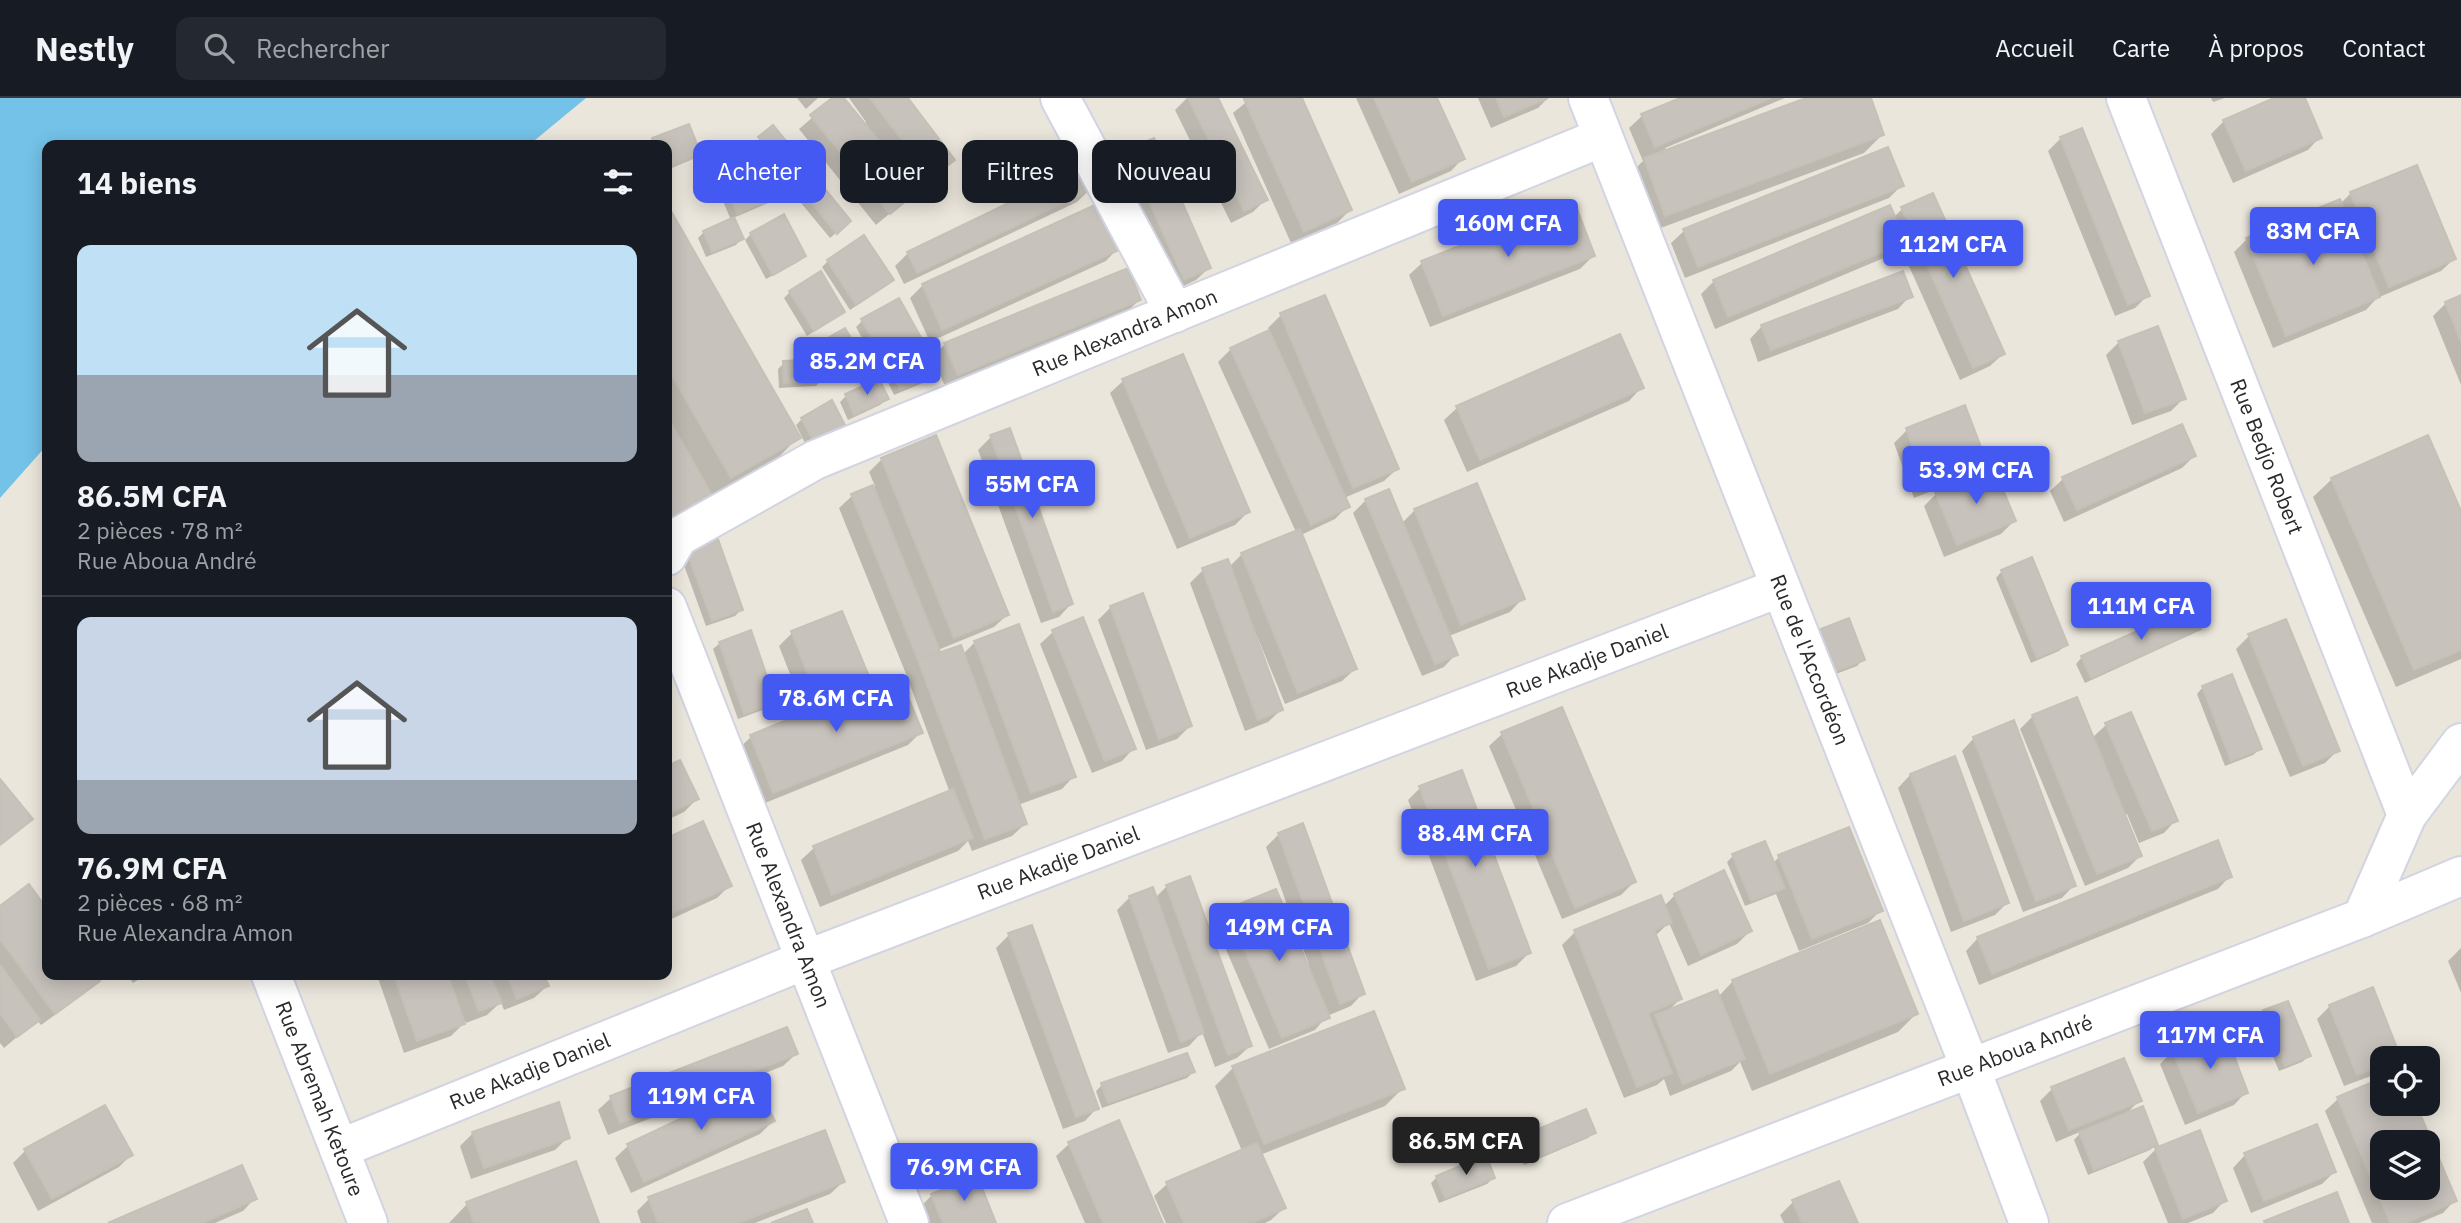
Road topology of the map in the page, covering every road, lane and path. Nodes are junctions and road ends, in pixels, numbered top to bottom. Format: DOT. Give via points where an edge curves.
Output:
graph roads {
  1 [pos="1060,98"];
  2 [pos="1588,98"];
  3 [pos="2126,98"];
  4 [pos="1603,137"];
  5 [pos="1175,313"];
  6 [pos="672,547"];
  7 [pos="1779,587"];
  8 [pos="672,620"];
  9 [pos="2461,743"];
  10 [pos="2407,815"];
  11 [pos="2461,876"];
  12 [pos="2362,918"];
  13 [pos="806,960"];
  14 [pos="273,980"];
  15 [pos="1970,1067"];
  16 [pos="339,1149"];
  17 [pos="368,1223"];
  18 [pos="909,1223"];
  19 [pos="1567,1223"];
  20 [pos="2029,1223"];
  1 -- 5 [label="street"];
  2 -- 4 [label="street, Rue de l'Accordéon"];
  3 -- 10 [label="street, Rue Bedjo Robert"];
  4 -- 5 [label="street, Rue Alexandra Amon"];
  4 -- 7 [label="street, Rue de l'Accordéon"];
  5 -- 6 [label="street, Rue Alexandra Amon" via="816,460 678,537"];
  7 -- 13 [label="street, Rue Akadje Daniel"];
  7 -- 15 [label="street, Rue de l'Accordéon"];
  8 -- 13 [label="street, Rue Alexandra Amon"];
  9 -- 10 [label="street"];
  10 -- 12 [label="street"];
  11 -- 12 [label="street, Rue Aboua André"];
  12 -- 15 [label="street, Rue Aboua André"];
  13 -- 16 [label="street, Rue Akadje Daniel"];
  13 -- 18 [label="street, Rue Alexandra Amon"];
  14 -- 16 [label="street, Rue Abremah Ketoure"];
  15 -- 19 [label="street, Rue Aboua André"];
  15 -- 20 [label="street, Rue de l'Accordéon"];
  16 -- 17 [label="street, Rue Abremah Ketoure"];
}
